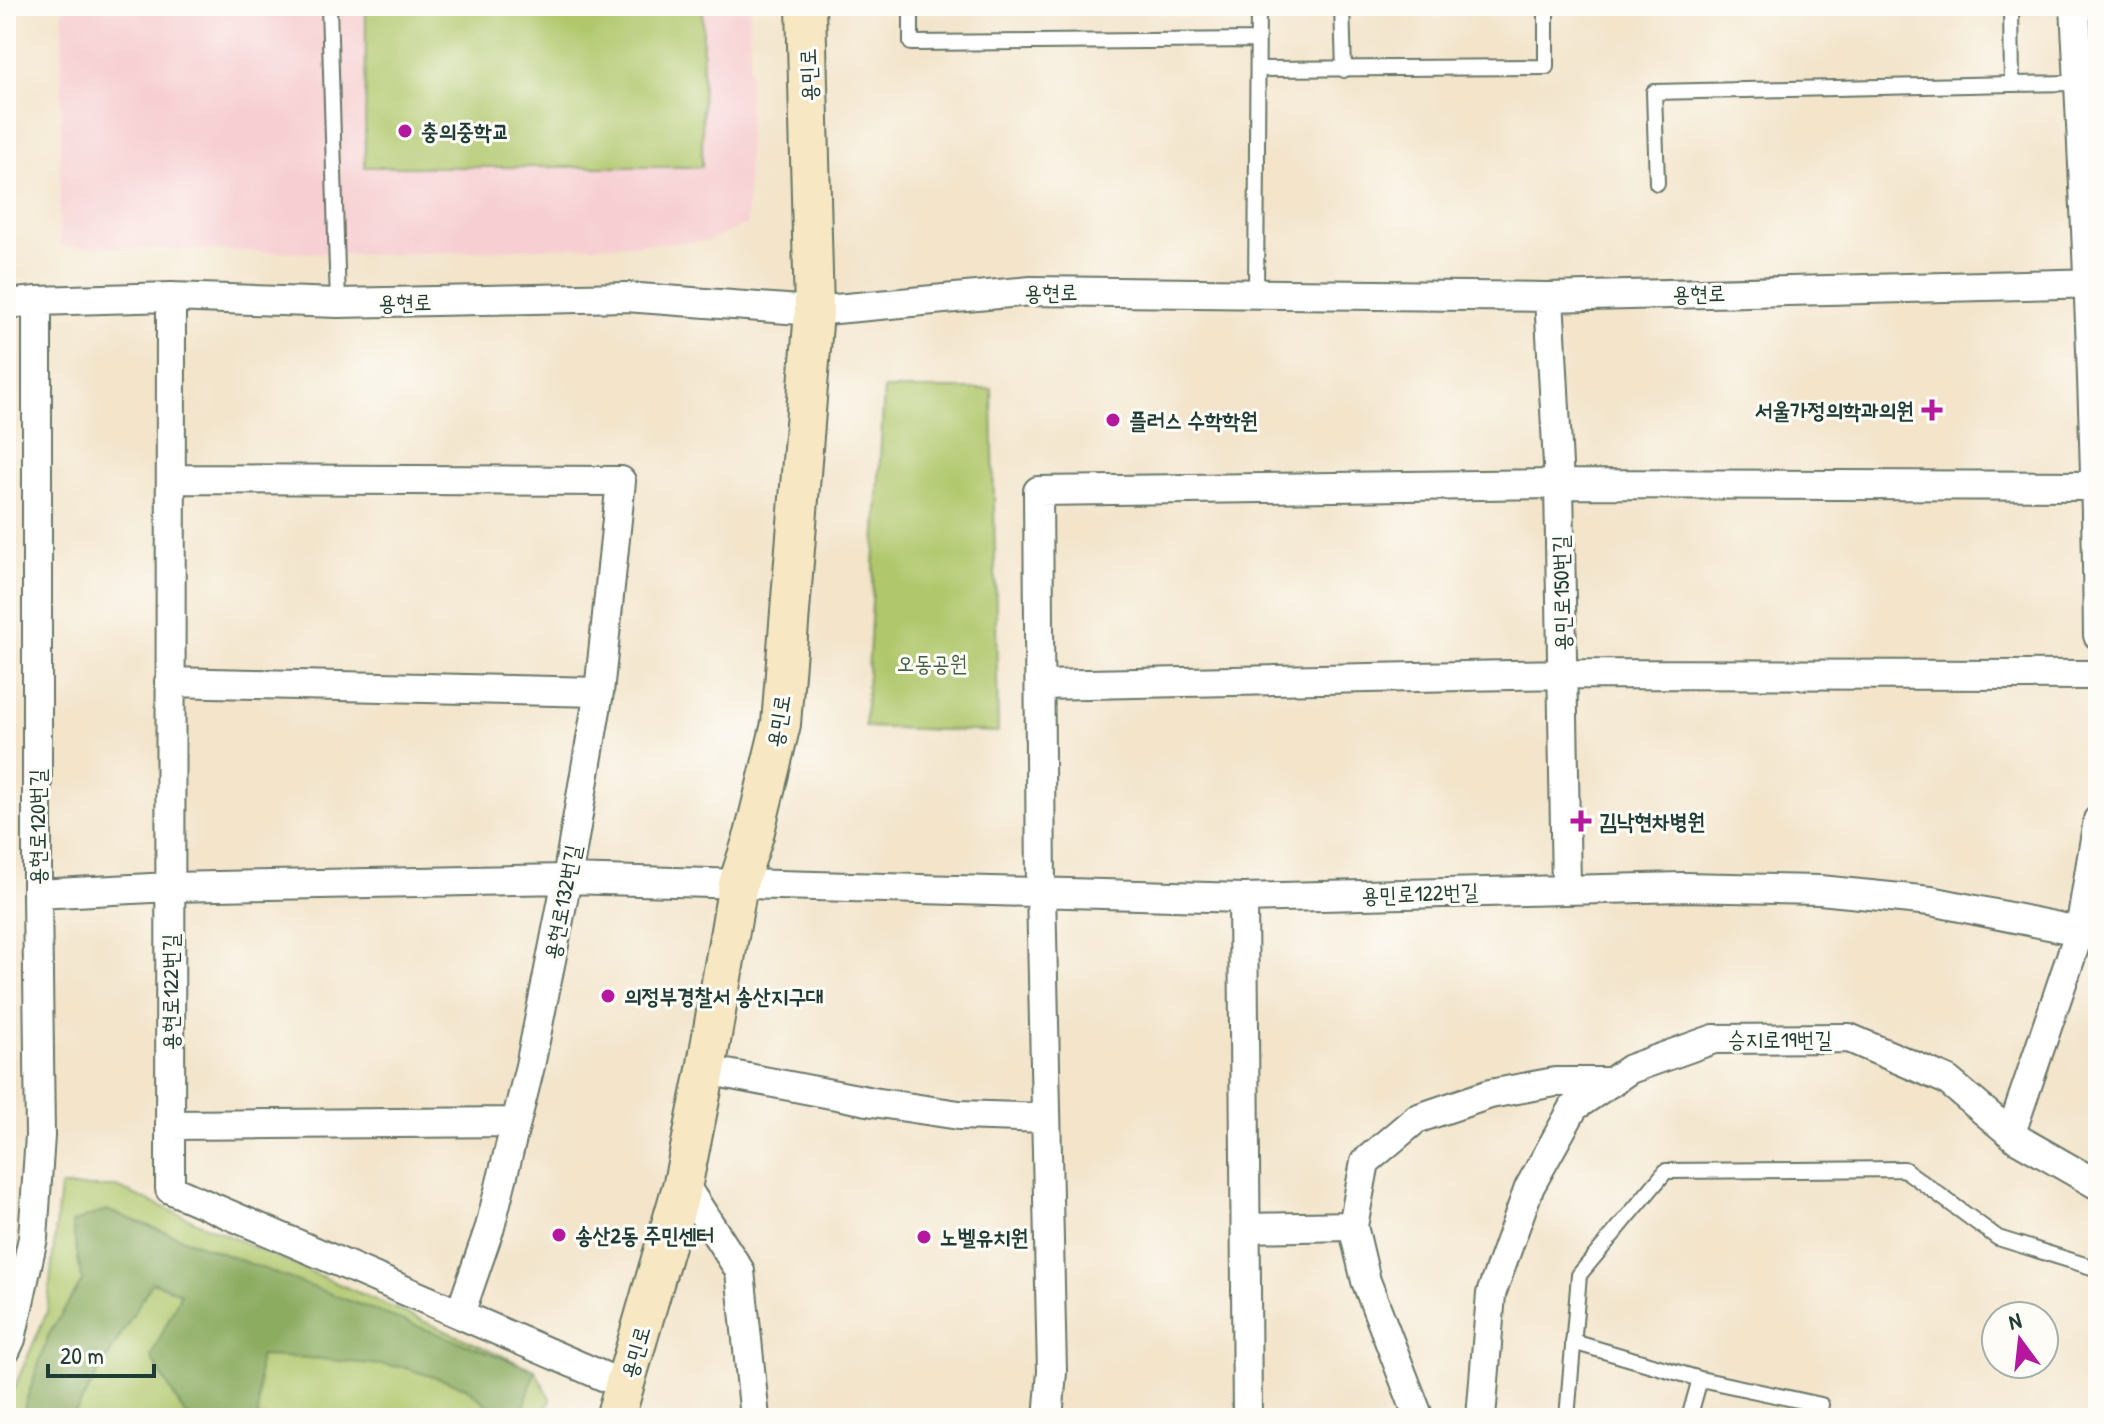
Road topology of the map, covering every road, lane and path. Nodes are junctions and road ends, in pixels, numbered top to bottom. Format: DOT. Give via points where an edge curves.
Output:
graph roads {
  1 [pos="329,6"];
  2 [pos="806,6"];
  3 [pos="911,6"];
  4 [pos="1258,6"];
  5 [pos="1342,6"];
  6 [pos="1546,6"];
  7 [pos="2011,6"];
  8 [pos="2075,6"];
  9 [pos="1258,40"];
  10 [pos="1258,69"];
  11 [pos="1344,70"];
  12 [pos="2079,83"];
  13 [pos="2012,84"];
  14 [pos="1657,183"];
  15 [pos="2094,283"];
  16 [pos="1256,294"];
  17 [pos="171,297"];
  18 [pos="1549,297"];
  19 [pos="37,301"];
  20 [pos="338,303"];
  21 [pos="6,304"];
  22 [pos="814,311"];
  23 [pos="172,479"];
  24 [pos="1559,484"];
  25 [pos="2097,486"];
  26 [pos="2098,635"];
  27 [pos="1562,674"];
  28 [pos="2098,675"];
  29 [pos="169,682"];
  30 [pos="1040,685"];
  31 [pos="599,692"];
  32 [pos="2098,820"];
  33 [pos="567,879"];
  34 [pos="738,884"];
  35 [pos="170,887"];
  36 [pos="1566,888"];
  37 [pos="1041,891"];
  38 [pos="37,894"];
  39 [pos="1243,898"];
  40 [pos="2089,932"];
  41 [pos="706,1070"];
  42 [pos="1612,1082"];
  43 [pos="1046,1118"];
  44 [pos="516,1122"];
  45 [pos="170,1125"];
  46 [pos="2011,1133"];
  47 [pos="683,1183"];
  48 [pos="2098,1185"];
  49 [pos="1353,1226"];
  50 [pos="1246,1228"];
  51 [pos="2098,1269"];
  52 [pos="460,1314"];
  53 [pos="1573,1342"];
  54 [pos="6,1350"];
  55 [pos="1700,1379"];
  56 [pos="621,1402"];
  57 [pos="755,1418"];
  58 [pos="1048,1418"];
  59 [pos="1247,1418"];
  60 [pos="1419,1418"];
  61 [pos="1481,1418"];
  62 [pos="1567,1418"];
  63 [pos="1689,1418"];
  64 [pos="1818,1418"];
  1 -- 20 [label="lane"];
  2 -- 22 [label="main road, 용민로"];
  3 -- 9 [label="lane" via="911,43"];
  4 -- 9 [label="lane"];
  5 -- 11 [label="lane"];
  6 -- 11 [label="lane" via="1546,67"];
  7 -- 13 [label="lane"];
  8 -- 12 [label="street"];
  9 -- 10 [label="lane"];
  10 -- 11 [label="lane"];
  10 -- 16 [label="lane"];
  12 -- 13 [label="lane"];
  12 -- 15 [label="street"];
  13 -- 14 [label="lane" via="1654,92"];
  15 -- 18 [label="street, 용현로"];
  15 -- 25 [label="street"];
  16 -- 18 [label="street, 용현로"];
  16 -- 22 [label="street, 용현로" via="1031,291"];
  17 -- 19 [label="street, 용현로"];
  17 -- 20 [label="street, 용현로"];
  17 -- 23 [label="street, 용현로122번길"];
  18 -- 24 [label="street, 용민로150번길"];
  19 -- 21 [label="street, 용현로"];
  19 -- 38 [label="street, 용현로120번길"];
  20 -- 22 [label="street, 용현로" via="626,297"];
  22 -- 34 [label="main road, 용민로" via="781,724"];
  23 -- 29 [label="street, 용현로122번길"];
  23 -- 31 [label="street, 용현로132번길" via="621,481"];
  24 -- 25 [label="street"];
  24 -- 27 [label="street, 용민로150번길"];
  24 -- 30 [label="street" via="1038,491"];
  25 -- 26 [label="street"];
  27 -- 28 [label="street"];
  27 -- 30 [label="street"];
  27 -- 36 [label="street, 용민로150번길"];
  29 -- 31 [label="street"];
  29 -- 35 [label="street, 용현로122번길"];
  30 -- 37 [label="street"];
  31 -- 33 [label="street, 용현로132번길"];
  32 -- 40 [label="street"];
  33 -- 34 [label="street, 용민로122번길"];
  33 -- 35 [label="street, 용민로122번길"];
  33 -- 44 [label="street, 용현로132번길"];
  34 -- 37 [label="street, 용민로122번길"];
  34 -- 41 [label="main road, 용민로"];
  35 -- 38 [label="street, 용민로122번길"];
  35 -- 45 [label="street, 용현로122번길"];
  36 -- 39 [label="street, 용민로122번길"];
  36 -- 40 [label="street, 용민로122번길" via="1820,890 1931,901"];
  37 -- 39 [label="street, 용민로122번길"];
  37 -- 43 [label="street"];
  38 -- 54 [label="street, 용현로120번길" via="40,1136 33,1238"];
  39 -- 50 [label="street"];
  40 -- 46 [label="street"];
  41 -- 43 [label="street" via="944,1113"];
  41 -- 47 [label="main road, 용민로"];
  42 -- 46 [label="street, 승지로19번길" via="1630,1069 1714,1039 1849,1038 1947,1080"];
  42 -- 49 [label="street" via="1555,1082 1490,1094 1416,1119 1365,1162"];
  42 -- 61 [label="street, 승지로19번길" via="1574,1107 1529,1188 1491,1294"];
  43 -- 58 [label="street" via="1052,1372"];
  44 -- 45 [label="street"];
  44 -- 52 [label="street, 용현로132번길" via="490,1227"];
  45 -- 52 [label="street, 용현로122번길" via="170,1189"];
  46 -- 48 [label="street, 승지로19번길"];
  47 -- 56 [label="main road, 용민로"];
  47 -- 57 [label="street" via="740,1271"];
  49 -- 50 [label="street"];
  49 -- 60 [label="street" via="1366,1281"];
  50 -- 59 [label="street"];
  51 -- 53 [label="lane" via="1998,1238 1904,1169 1666,1171 1579,1275"];
  52 -- 56 [label="street, 용현로122번길"];
  53 -- 55 [label="lane"];
  53 -- 62 [label="lane"];
  55 -- 63 [label="lane"];
  55 -- 64 [label="lane" via="1821,1405"];
}
